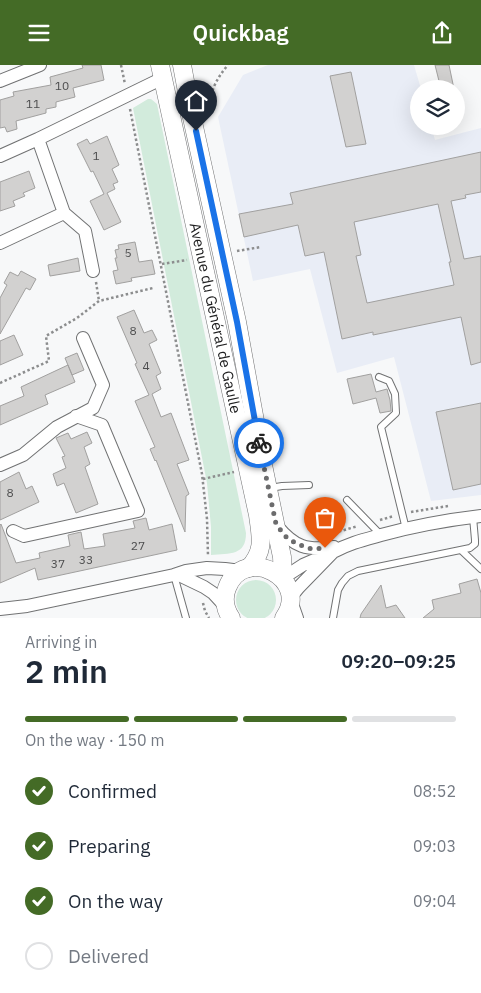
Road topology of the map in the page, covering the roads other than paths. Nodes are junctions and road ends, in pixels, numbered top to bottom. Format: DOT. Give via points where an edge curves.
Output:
graph roads {
  1 [pos="40,65"];
  2 [pos="184,66"];
  3 [pos="162,72"];
  4 [pos="0,81"];
  5 [pos="38,139"];
  6 [pos="0,156"];
  7 [pos="64,213"];
  8 [pos="0,243"];
  9 [pos="93,271"];
  10 [pos="83,338"];
  11 [pos="379,377"];
  12 [pos="76,416"];
  13 [pos="0,465"];
  14 [pos="309,485"];
  15 [pos="268,489"];
  16 [pos="347,500"];
  17 [pos="477,516"];
  18 [pos="276,524"];
  19 [pos="406,529"];
  20 [pos="14,531"];
  21 [pos="380,535"];
  22 [pos="348,544"];
  23 [pos="461,550"];
  24 [pos="333,552"];
  25 [pos="245,569"];
  26 [pos="481,569"];
  27 [pos="176,574"];
  28 [pos="282,579"];
  29 [pos="290,599"];
  30 [pos="0,609"];
  31 [pos="228,612"];
  32 [pos="186,618"];
  33 [pos="284,618"];
  34 [pos="297,618"];
  35 [pos="333,618"];
  1 -- 4 [label="street"];
  2 -- 3 [label="street"];
  2 -- 15 [label="street, Avenue du Général de Gaulle"];
  3 -- 5 [label="street"];
  3 -- 25 [label="street, Avenue du Général de Gaulle" via="258,515 261,546 258,556"];
  5 -- 6 [label="street"];
  5 -- 7 [label="street"];
  7 -- 8 [label="street"];
  7 -- 9 [label="street" via="85,231"];
  10 -- 12 [label="street" via="103,385 93,408"];
  11 -- 19 [label="lane" via="389,381 395,394 396,413 381,427"];
  12 -- 13 [label="street" via="23,455"];
  12 -- 20 [label="street" via="102,425 138,511 24,536"];
  14 -- 15 [label="lane"];
  15 -- 18 [label="street, Avenue du Général de Gaulle"];
  16 -- 21 [label="lane"];
  17 -- 19 [label="street"];
  17 -- 23 [label="lane" via="475,544"];
  18 -- 22 [label="street" via="292,541 312,549"];
  18 -- 28 [label="street, Avenue du Général de Gaulle"];
  19 -- 21 [label="street"];
  21 -- 22 [label="street"];
  22 -- 24 [label="street"];
  23 -- 26 [label="lane"];
  23 -- 35 [label="lane" via="358,571 348,576 338,590"];
  24 -- 28 [label="street" via="302,565"];
  24 -- 29 [label="street"];
  25 -- 27 [label="street" via="207,569"];
  25 -- 28 [label="street" via="267,568"];
  25 -- 31 [label="street, Avenue du Général de Gaulle" via="229,582 224,598"];
  27 -- 30 [label="street"];
  27 -- 31 [label="street" via="213,593"];
  27 -- 32 [label="lane"];
  28 -- 29 [label="street, Avenue du Général de Gaulle"];
  29 -- 33 [label="street"];
  29 -- 34 [label="street, Avenue du Général de Gaulle"];
}
